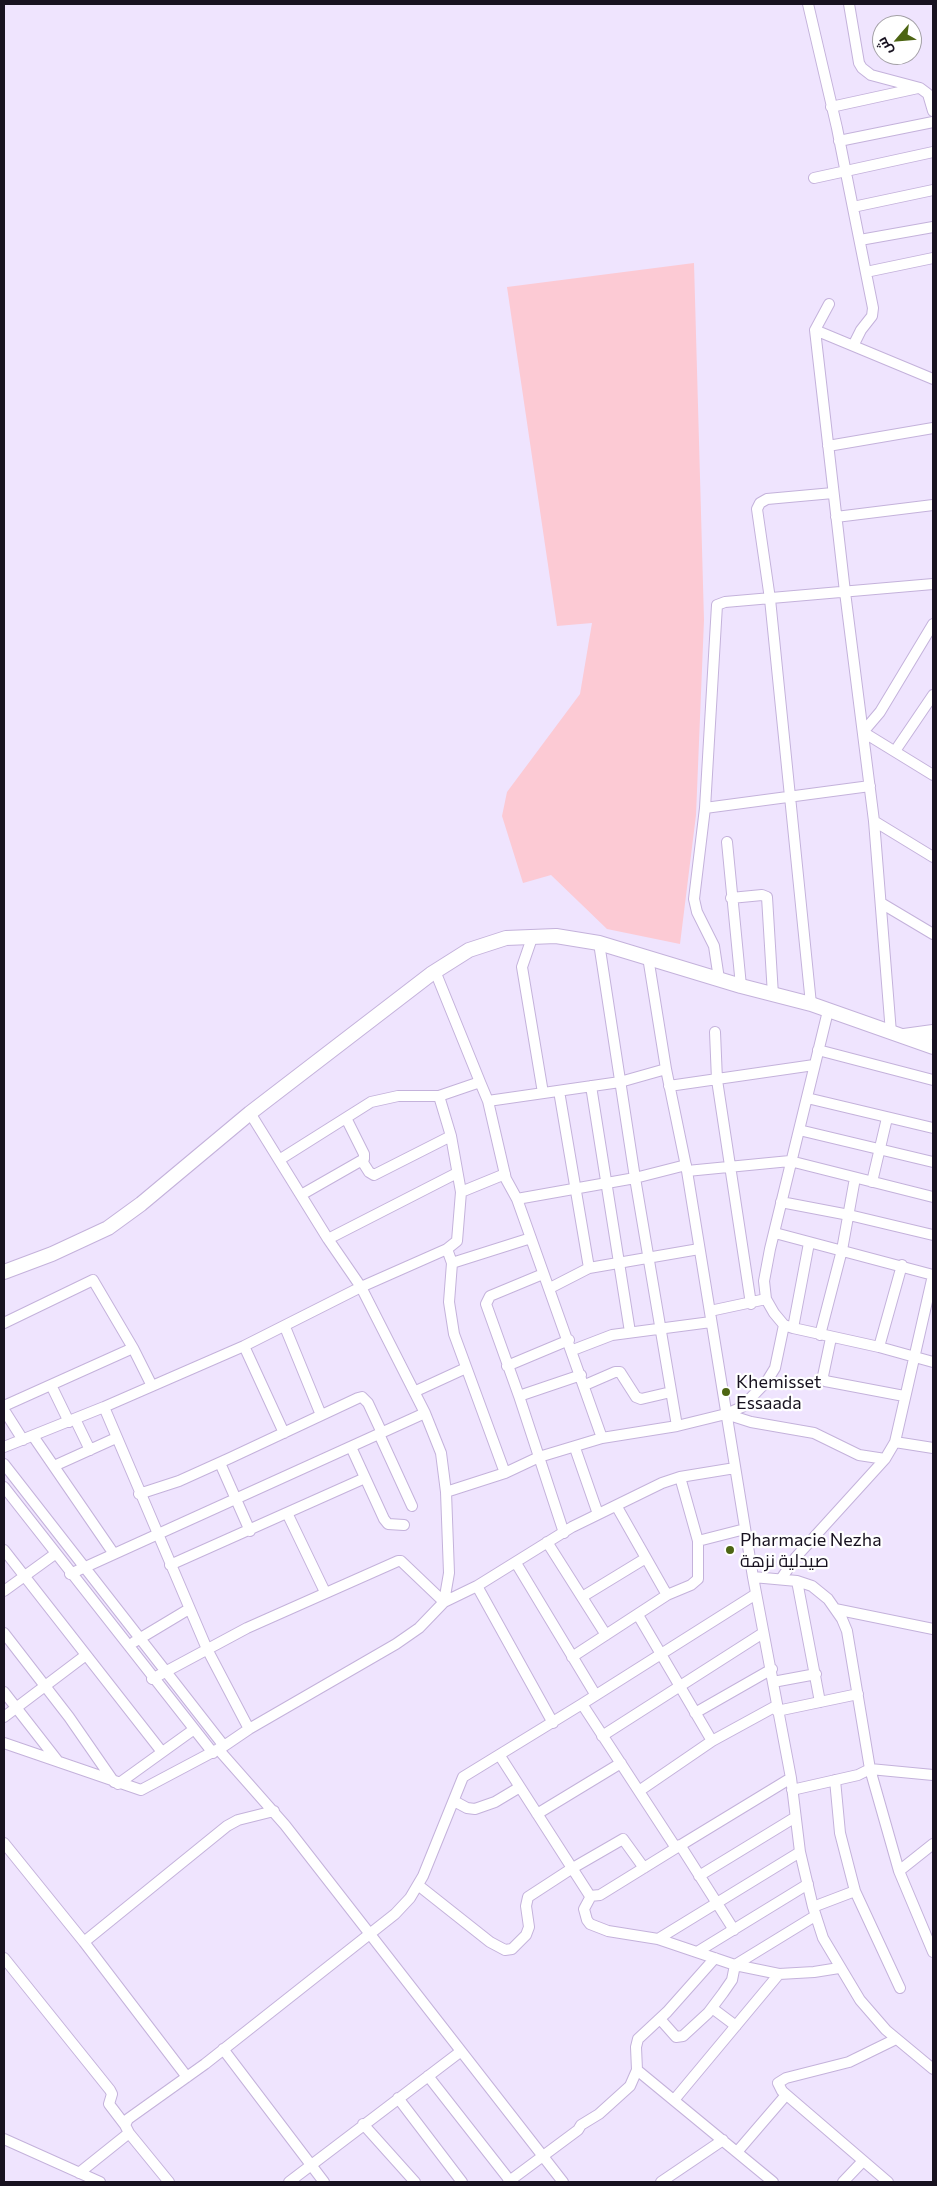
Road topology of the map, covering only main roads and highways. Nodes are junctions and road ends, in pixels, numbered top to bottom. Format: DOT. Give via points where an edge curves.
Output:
graph roads {
  1 [pos="933,1032"];
  2 [pos="896,1035"];
  3 [pos="933,1047"];
  4 [pos="4,1272"];
  1 -- 2 [label="main road"];
  2 -- 3 [label="main road"];
  2 -- 4 [label="main road" via="811,1004 599,943 556,936 506,938 469,950 435,971 250,1113 108,1228"];
}
